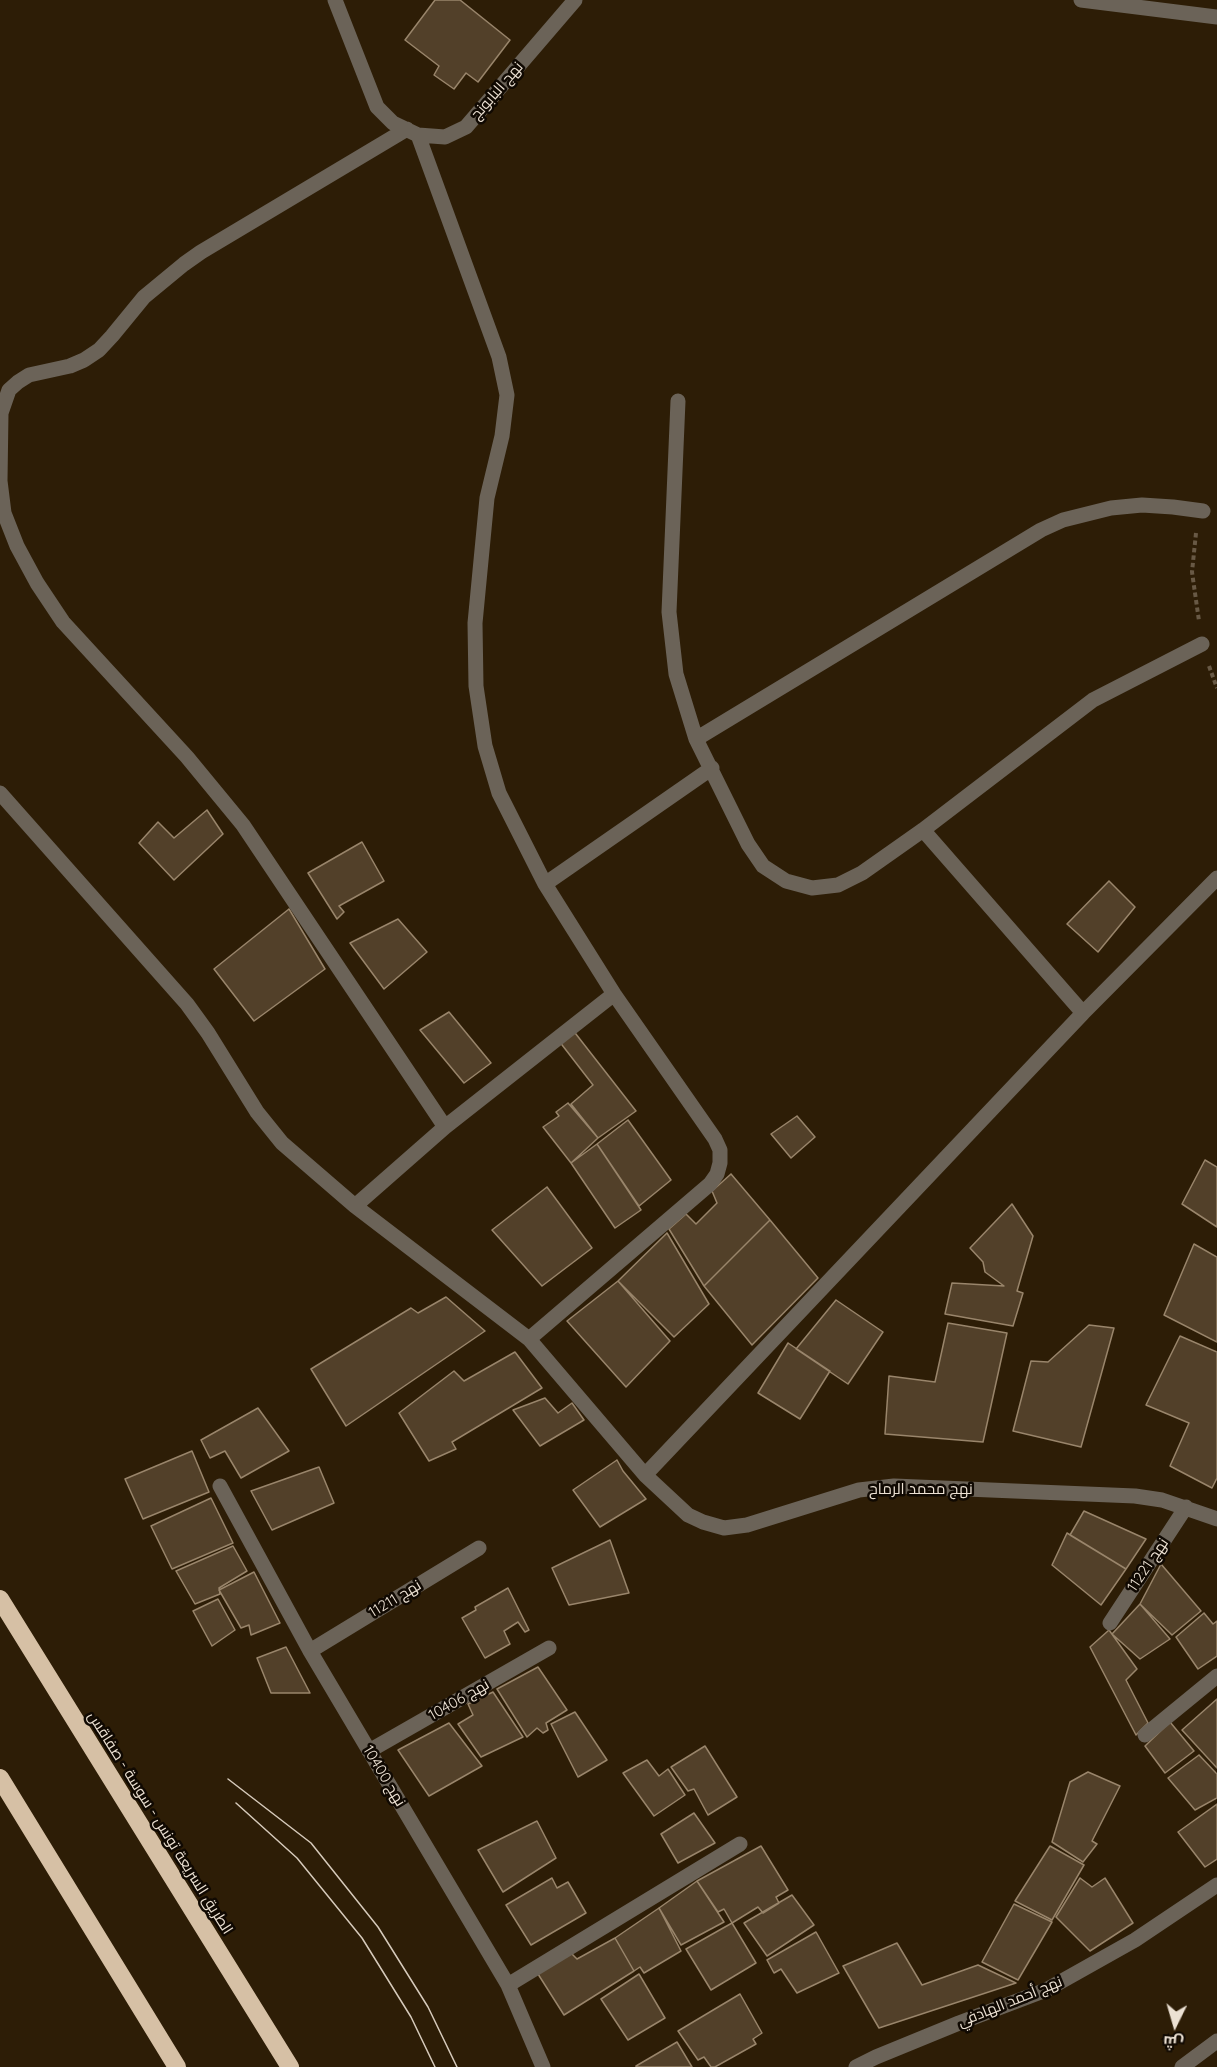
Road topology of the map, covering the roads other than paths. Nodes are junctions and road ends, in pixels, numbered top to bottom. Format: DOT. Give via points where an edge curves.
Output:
graph roads {
  1 [pos="335,0"];
  2 [pos="575,0"];
  3 [pos="1082,0"];
  4 [pos="1217,17"];
  5 [pos="412,132"];
  6 [pos="678,401"];
  7 [pos="1203,511"];
  8 [pos="1202,644"];
  9 [pos="696,739"];
  10 [pos="712,768"];
  11 [pos="0,793"];
  12 [pos="923,830"];
  13 [pos="1217,878"];
  14 [pos="545,884"];
  15 [pos="614,994"];
  16 [pos="1083,1013"];
  17 [pos="445,1127"];
  18 [pos="356,1206"];
  19 [pos="529,1340"];
  20 [pos="645,1475"];
  21 [pos="220,1486"];
  22 [pos="1186,1507"];
  23 [pos="1217,1519"];
  24 [pos="479,1548"];
  25 [pos="0,1599"];
  26 [pos="1110,1623"];
  27 [pos="549,1648"];
  28 [pos="310,1651"];
  29 [pos="1217,1676"];
  30 [pos="1145,1735"];
  31 [pos="369,1751"];
  32 [pos="0,1778"];
  33 [pos="740,1844"];
  34 [pos="1217,1885"];
  35 [pos="508,1985"];
  36 [pos="1217,2041"];
  37 [pos="177,2067"];
  38 [pos="290,2067"];
  39 [pos="543,2067"];
  40 [pos="856,2067"];
  41 [pos="1182,2067"];
  1 -- 5 [label="street" via="377,107 393,123"];
  2 -- 5 [label="street, نهج البابونج" via="466,127 445,137"];
  3 -- 4 [label="street"];
  5 -- 14 [label="street" via="500,357 507,395 487,498 475,622 476,686 484,746 500,793"];
  5 -- 17 [label="street" via="184,264 144,297 99,350 84,360 29,375 18,382 9,390 1,413 0,481 4,513 17,546 63,622 187,757 243,825"];
  6 -- 9 [label="street" via="669,612 676,674"];
  7 -- 9 [label="street" via="1142,505 1063,520"];
  8 -- 12 [label="street" via="1093,700"];
  9 -- 10 [label="street"];
  10 -- 12 [label="street" via="748,844 764,866 786,881 812,888 838,885"];
  10 -- 14 [label="street"];
  11 -- 18 [label="street, نهج محمد الرماح" via="187,1004 257,1112 282,1143"];
  12 -- 16 [label="street"];
  13 -- 16 [label="street"];
  14 -- 15 [label="street"];
  15 -- 17 [label="street"];
  15 -- 19 [label="street" via="715,1140 720,1163 710,1184"];
  16 -- 20 [label="street"];
  17 -- 18 [label="street"];
  18 -- 19 [label="street, نهج محمد الرماح"];
  19 -- 20 [label="street, نهج محمد الرماح"];
  20 -- 22 [label="street, نهج محمد الرماح" via="688,1515 724,1528 747,1525 859,1490 894,1486 1135,1496"];
  21 -- 28 [label="street, نهج 10400"];
  22 -- 23 [label="street, نهج محمد الرماح"];
  22 -- 26 [label="street, نهج 11221"];
  24 -- 28 [label="street, نهج 11211"];
  25 -- 38 [label="highway, الطريق السريعة تونس - سوسة - صفاقس"];
  27 -- 31 [label="street, نهج 10406"];
  28 -- 31 [label="street, نهج 10400"];
  29 -- 30 [label="street"];
  31 -- 35 [label="street, نهج 10400"];
  32 -- 37 [label="highway"];
  33 -- 35 [label="street"];
  34 -- 40 [label="street, نهج أحمد الهادفي" via="1135,1940 1046,1990"];
  35 -- 39 [label="street, نهج 10400"];
  36 -- 41 [label="street"];
}
